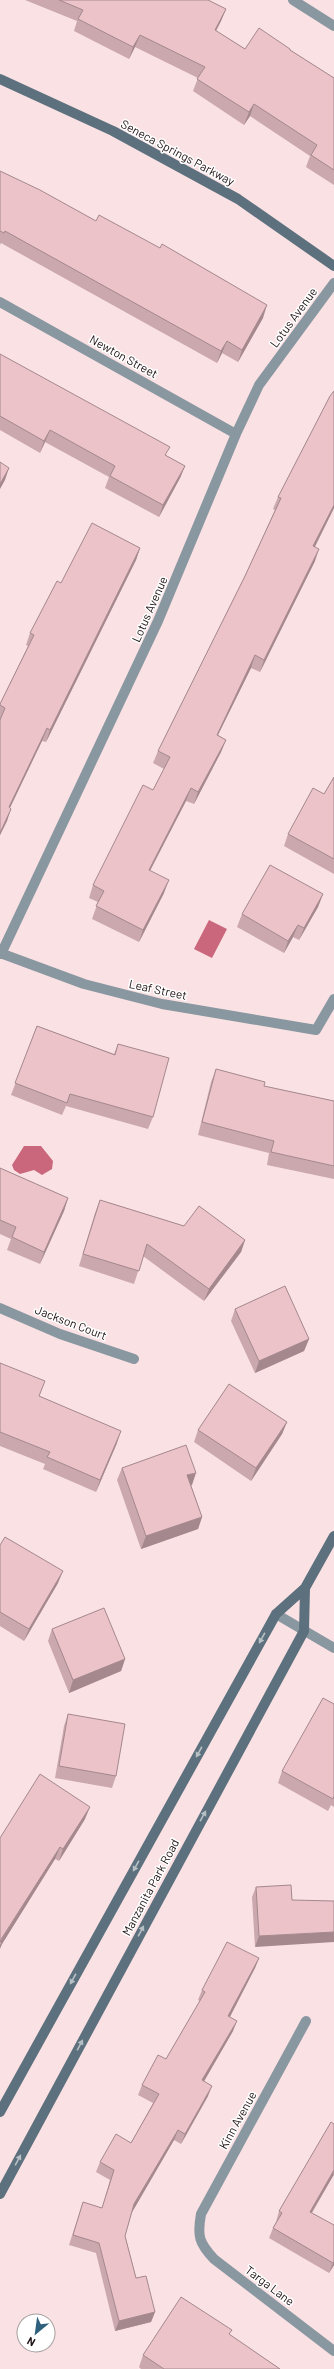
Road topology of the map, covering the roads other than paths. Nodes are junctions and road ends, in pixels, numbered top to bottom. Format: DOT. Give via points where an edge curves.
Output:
graph roads {
  1 [pos="293,0"];
  2 [pos="334,26"];
  3 [pos="0,79"];
  4 [pos="334,266"];
  5 [pos="334,283"];
  6 [pos="0,302"];
  7 [pos="236,434"];
  8 [pos="0,953"];
  9 [pos="334,999"];
  10 [pos="0,1308"];
  11 [pos="134,1359"];
  12 [pos="334,1536"];
  13 [pos="305,1588"];
  14 [pos="276,1614"];
  15 [pos="304,1631"];
  16 [pos="334,1648"];
  17 [pos="306,2021"];
  18 [pos="0,2112"];
  19 [pos="0,2194"];
  20 [pos="199,2234"];
  21 [pos="334,2351"];
  1 -- 2 [label="street"];
  3 -- 4 [label="street, Seneca Springs Parkway" via="112,131 238,199"];
  5 -- 7 [label="street, Lotus Avenue" via="259,385"];
  6 -- 7 [label="street, Newton Street"];
  7 -- 8 [label="street, Lotus Avenue" via="158,621"];
  8 -- 9 [label="street, Leaf Street" via="84,984 162,1004 316,1030"];
  10 -- 11 [label="street, Jackson Court" via="60,1334"];
  12 -- 13 [label="street, Manzanita Park Road"];
  13 -- 14 [label="street, Manzanita Park Road"];
  13 -- 15 [label="street, Manzanita Park Road"];
  14 -- 15 [label="street"];
  14 -- 18 [label="street, Manzanita Park Road, one-way"];
  15 -- 16 [label="street"];
  19 -- 15 [label="street, Manzanita Park Road, one-way"];
  17 -- 20 [label="street, Kinn Avenue" via="201,2214"];
  20 -- 21 [label="street, Targa Lane" via="202,2247 214,2259"];
}
